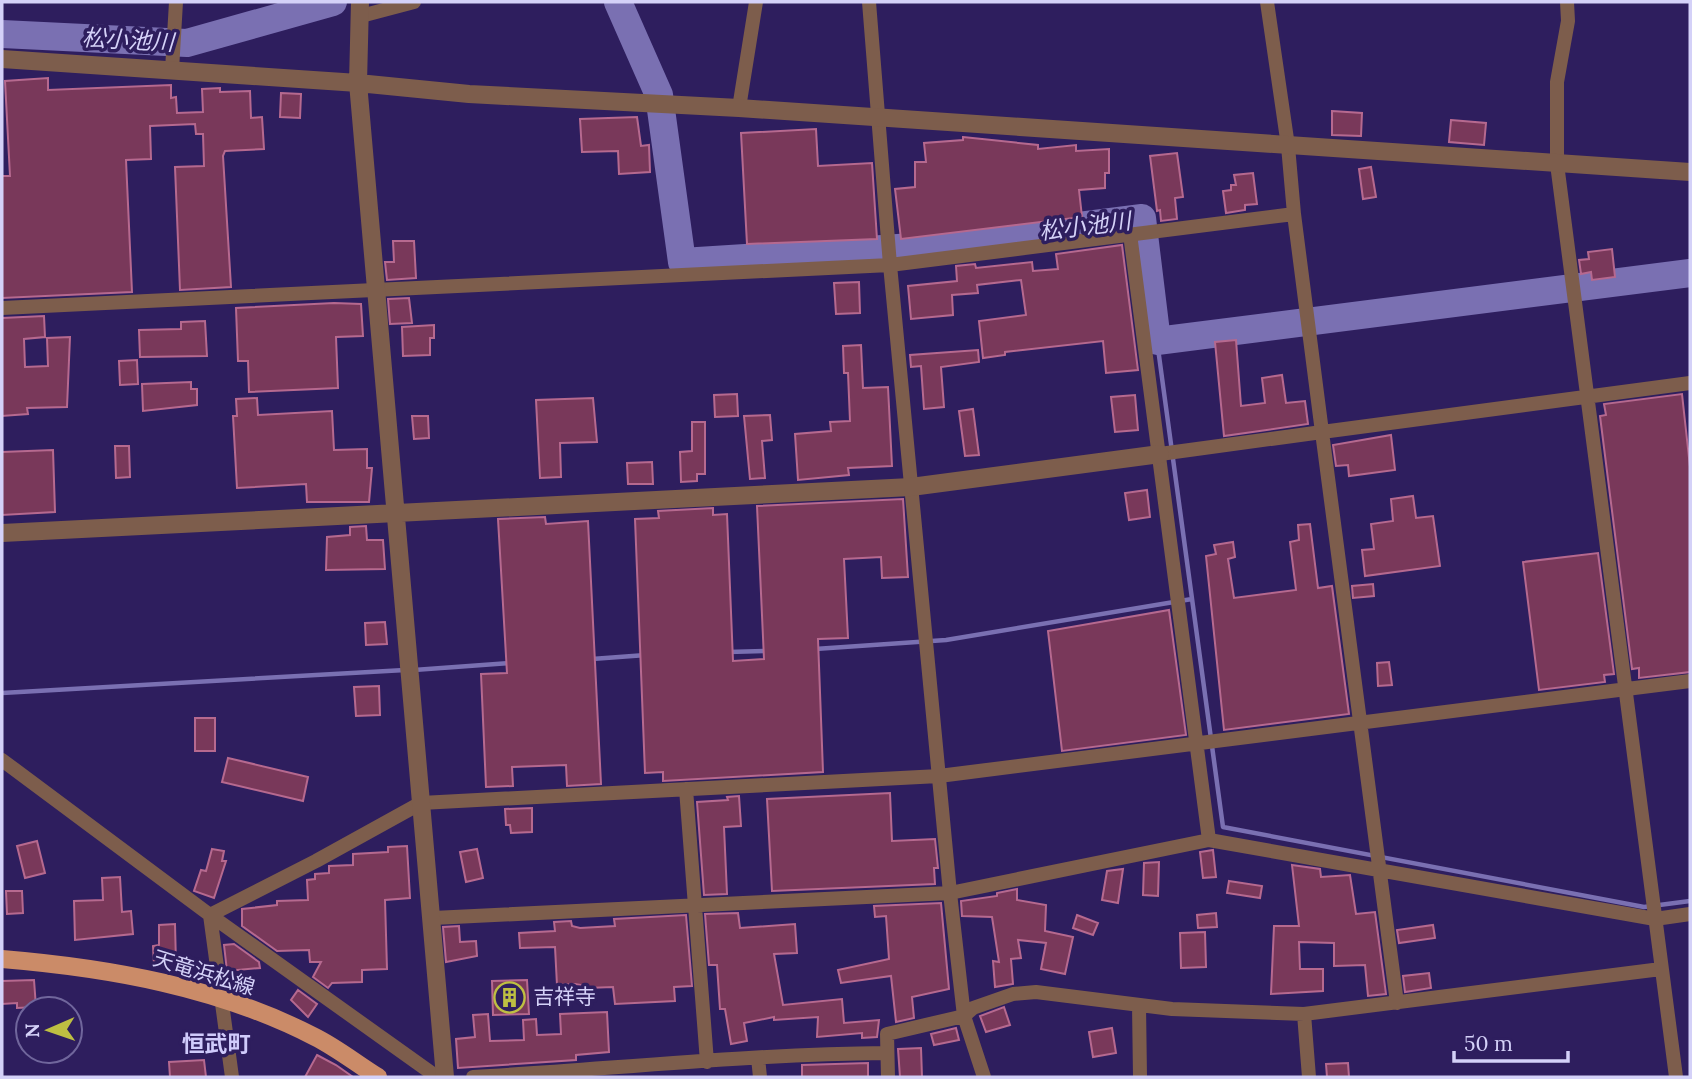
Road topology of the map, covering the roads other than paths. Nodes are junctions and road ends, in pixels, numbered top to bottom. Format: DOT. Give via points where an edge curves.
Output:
graph roads {
  1 [pos="176,2"];
  2 [pos="414,2"];
  3 [pos="756,2"];
  4 [pos="869,2"];
  5 [pos="1267,2"];
  6 [pos="1567,2"];
  7 [pos="360,11"];
  8 [pos="2,59"];
  9 [pos="172,61"];
  10 [pos="358,83"];
  11 [pos="739,108"];
  12 [pos="879,118"];
  13 [pos="1288,146"];
  14 [pos="1557,164"];
  15 [pos="1690,172"];
  16 [pos="1294,214"];
  17 [pos="1131,234"];
  18 [pos="890,262"];
  19 [pos="376,290"];
  20 [pos="2,308"];
  21 [pos="1690,383"];
  22 [pos="1588,397"];
  23 [pos="1322,432"];
  24 [pos="1160,454"];
  25 [pos="911,487"];
  26 [pos="395,512"];
  27 [pos="2,533"];
  28 [pos="1690,681"];
  29 [pos="1627,690"];
  30 [pos="1360,723"];
  31 [pos="1199,743"];
  32 [pos="2,760"];
  33 [pos="939,776"];
  34 [pos="686,789"];
  35 [pos="421,803"];
  36 [pos="1209,839"];
  37 [pos="1380,869"];
  38 [pos="950,893"];
  39 [pos="694,905"];
  40 [pos="1690,914"];
  41 [pos="210,915"];
  42 [pos="433,918"];
  43 [pos="1654,918"];
  44 [pos="2,959"];
  45 [pos="1661,970"];
  46 [pos="221,998"];
  47 [pos="1396,1003"];
  48 [pos="1139,1005"];
  49 [pos="1304,1014"];
  50 [pos="964,1016"];
  51 [pos="887,1053"];
  52 [pos="758,1058"];
  53 [pos="707,1062"];
  54 [pos="232,1077"];
  55 [pos="378,1077"];
  56 [pos="437,1077"];
  57 [pos="445,1077"];
  58 [pos="473,1077"];
  59 [pos="760,1077"];
  60 [pos="888,1077"];
  61 [pos="984,1077"];
  62 [pos="1140,1077"];
  63 [pos="1309,1077"];
  64 [pos="1676,1077"];
  1 -- 9 [label="street"];
  2 -- 7 [label="street"];
  3 -- 11 [label="street"];
  4 -- 12 [label="street"];
  5 -- 13 [label="street"];
  6 -- 14 [label="street" via="1557,82"];
  7 -- 10 [label="street"];
  8 -- 9 [label="street"];
  9 -- 10 [label="street"];
  10 -- 11 [label="street" via="469,94"];
  10 -- 19 [label="street"];
  11 -- 12 [label="street"];
  12 -- 13 [label="street"];
  12 -- 18 [label="street"];
  13 -- 14 [label="street"];
  13 -- 16 [label="street"];
  14 -- 15 [label="street"];
  14 -- 22 [label="street"];
  16 -- 17 [label="street"];
  16 -- 23 [label="street"];
  17 -- 18 [label="street"];
  17 -- 24 [label="street"];
  18 -- 19 [label="street"];
  18 -- 25 [label="street"];
  19 -- 20 [label="street"];
  19 -- 26 [label="street"];
  21 -- 22 [label="street"];
  22 -- 23 [label="street"];
  22 -- 29 [label="street"];
  23 -- 24 [label="street"];
  23 -- 30 [label="street"];
  24 -- 25 [label="street"];
  24 -- 31 [label="street"];
  25 -- 26 [label="street"];
  25 -- 33 [label="street"];
  26 -- 27 [label="street"];
  26 -- 35 [label="street"];
  28 -- 29 [label="street"];
  29 -- 30 [label="street"];
  29 -- 43 [label="street"];
  30 -- 31 [label="street"];
  30 -- 37 [label="street"];
  31 -- 33 [label="street"];
  31 -- 36 [label="street"];
  32 -- 41 [label="street"];
  33 -- 34 [label="street"];
  33 -- 38 [label="street"];
  34 -- 35 [label="street"];
  34 -- 39 [label="street"];
  35 -- 41 [label="street"];
  35 -- 42 [label="street"];
  36 -- 37 [label="street"];
  36 -- 38 [label="street"];
  37 -- 43 [label="street"];
  37 -- 47 [label="street"];
  38 -- 39 [label="street"];
  38 -- 50 [label="street"];
  39 -- 42 [label="street"];
  39 -- 53 [label="street"];
  40 -- 43 [label="street"];
  41 -- 46 [label="street"];
  41 -- 56 [label="street"];
  42 -- 57 [label="street"];
  43 -- 45 [label="street"];
  44 -- 46 [label="main road, 天竜浜松線" via="152,978"];
  45 -- 47 [label="street"];
  45 -- 64 [label="street"];
  46 -- 54 [label="street"];
  46 -- 55 [label="main road, 天竜浜松線" via="315,1037"];
  47 -- 49 [label="street"];
  48 -- 49 [label="street"];
  48 -- 50 [label="street" via="1024,992 973,1008"];
  48 -- 62 [label="street"];
  49 -- 63 [label="street"];
  50 -- 51 [label="street" via="887,1034"];
  50 -- 61 [label="street"];
  51 -- 52 [label="street" via="820,1052"];
  51 -- 60 [label="street"];
  52 -- 53 [label="street"];
  52 -- 59 [label="street"];
  53 -- 58 [label="street"];
}
